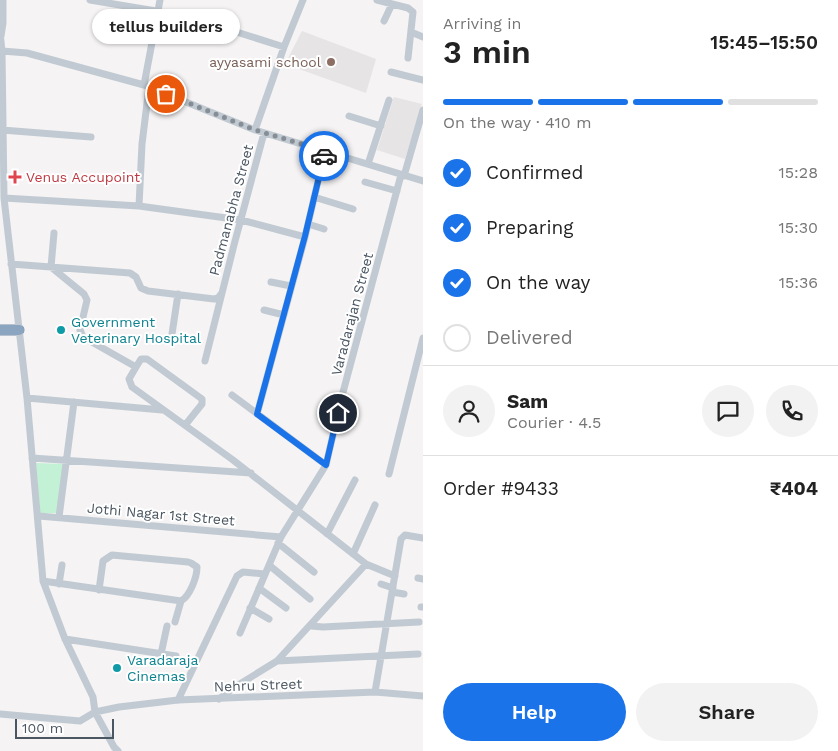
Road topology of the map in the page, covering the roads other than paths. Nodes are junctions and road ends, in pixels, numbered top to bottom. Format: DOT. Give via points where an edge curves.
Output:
graph roads {
  1 [pos="3,0"];
  2 [pos="90,0"];
  3 [pos="160,0"];
  4 [pos="303,0"];
  5 [pos="377,0"];
  6 [pos="392,4"];
  7 [pos="158,10"];
  8 [pos="384,20"];
  9 [pos="411,32"];
  10 [pos="0,34"];
  11 [pos="423,37"];
  12 [pos="284,47"];
  13 [pos="2,51"];
  14 [pos="408,58"];
  15 [pos="391,72"];
  16 [pos="423,80"];
  17 [pos="146,86"];
  18 [pos="389,100"];
  19 [pos="423,110"];
  20 [pos="349,116"];
  21 [pos="381,126"];
  22 [pos="2,130"];
  23 [pos="255,130"];
  24 [pos="264,133"];
  25 [pos="91,137"];
  26 [pos="325,151"];
  27 [pos="368,164"];
  28 [pos="403,175"];
  29 [pos="423,181"];
  30 [pos="364,182"];
  31 [pos="397,190"];
  32 [pos="4,198"];
  33 [pos="314,198"];
  34 [pos="139,206"];
  35 [pos="353,209"];
  36 [pos="241,220"];
  37 [pos="308,224"];
  38 [pos="324,229"];
  39 [pos="54,233"];
  40 [pos="305,236"];
  41 [pos="11,264"];
  42 [pos="51,267"];
  43 [pos="271,282"];
  44 [pos="291,286"];
  45 [pos="178,294"];
  46 [pos="221,294"];
  47 [pos="264,310"];
  48 [pos="284,315"];
  49 [pos="0,330"];
  50 [pos="19,330"];
  51 [pos="172,334"];
  52 [pos="423,338"];
  53 [pos="205,361"];
  54 [pos="136,367"];
  55 [pos="232,395"];
  56 [pos="27,398"];
  57 [pos="74,402"];
  58 [pos="162,410"];
  59 [pos="257,414"];
  60 [pos="186,424"];
  61 [pos="32,458"];
  62 [pos="66,461"];
  63 [pos="326,465"];
  64 [pos="251,474"];
  65 [pos="389,474"];
  66 [pos="355,480"];
  67 [pos="375,505"];
  68 [pos="297,511"];
  69 [pos="38,516"];
  70 [pos="59,518"];
  71 [pos="327,534"];
  72 [pos="423,538"];
  73 [pos="279,540"];
  74 [pos="353,554"];
  75 [pos="366,564"];
  76 [pos="62,565"];
  77 [pos="269,565"];
  78 [pos="314,572"];
  79 [pos="265,574"];
  80 [pos="395,576"];
  81 [pos="44,581"];
  82 [pos="60,584"];
  83 [pos="381,584"];
  84 [pos="259,588"];
  85 [pos="99,590"];
  86 [pos="392,590"];
  87 [pos="404,594"];
  88 [pos="310,598"];
  89 [pos="181,601"];
  90 [pos="250,608"];
  91 [pos="286,608"];
  92 [pos="269,619"];
  93 [pos="175,622"];
  94 [pos="419,622"];
  95 [pos="387,624"];
  96 [pos="167,626"];
  97 [pos="311,626"];
  98 [pos="240,633"];
  99 [pos="65,639"];
  100 [pos="161,654"];
  101 [pos="418,654"];
  102 [pos="382,655"];
  103 [pos="176,656"];
  104 [pos="277,661"];
  105 [pos="375,692"];
  106 [pos="423,696"];
  107 [pos="219,698"];
  108 [pos="178,700"];
  109 [pos="95,712"];
  110 [pos="0,714"];
  111 [pos="115,750"];
  1 -- 10 [label="street" via="4,23"];
  2 -- 7 [label="street"];
  3 -- 7 [label="street"];
  4 -- 12 [label="street"];
  5 -- 6 [label="street"];
  6 -- 8 [label="street"];
  6 -- 9 [label="street" via="413,12"];
  7 -- 12 [label="street"];
  7 -- 17 [label="street"];
  9 -- 11 [label="street"];
  9 -- 14 [label="street"];
  10 -- 13 [label="street"];
  12 -- 23 [label="street"];
  13 -- 17 [label="street" via="27,53"];
  13 -- 22 [label="street"];
  15 -- 16 [label="street"];
  17 -- 23 [label="street"];
  17 -- 34 [label="street"];
  18 -- 21 [label="street"];
  19 -- 28 [label="street, Varadarajan Street"];
  20 -- 21 [label="street"];
  21 -- 27 [label="street"];
  22 -- 25 [label="street"];
  22 -- 32 [label="street"];
  23 -- 24 [label="street"];
  24 -- 26 [label="street"];
  24 -- 36 [label="street, Padmanabha Street"];
  26 -- 27 [label="street"];
  26 -- 33 [label="street"];
  27 -- 28 [label="street"];
  28 -- 29 [label="street"];
  28 -- 31 [label="street, Varadarajan Street"];
  30 -- 31 [label="street"];
  31 -- 63 [label="street, Varadarajan Street"];
  32 -- 34 [label="street"];
  32 -- 41 [label="street"];
  33 -- 35 [label="street"];
  33 -- 37 [label="street"];
  34 -- 36 [label="street"];
  36 -- 40 [label="street"];
  36 -- 46 [label="street, Padmanabha Street"];
  37 -- 38 [label="street"];
  37 -- 40 [label="street"];
  39 -- 42 [label="street"];
  40 -- 44 [label="street"];
  41 -- 42 [label="street"];
  41 -- 50 [label="street"];
  42 -- 45 [label="street" via="130,273 144,290"];
  42 -- 54 [label="street" via="88,300 80,330 82,337"];
  43 -- 44 [label="street"];
  44 -- 48 [label="street"];
  45 -- 46 [label="street" via="214,299"];
  45 -- 51 [label="street"];
  46 -- 53 [label="street, Padmanabha Street"];
  47 -- 48 [label="street"];
  48 -- 59 [label="street"];
  49 -- 50 [label="highway"];
  50 -- 56 [label="street"];
  52 -- 65 [label="street"];
  54 -- 58 [label="street" via="129,384"];
  54 -- 60 [label="street" via="141,359 148,359 202,399 202,404"];
  55 -- 59 [label="street"];
  56 -- 57 [label="street"];
  56 -- 61 [label="street"];
  57 -- 58 [label="street"];
  57 -- 62 [label="street"];
  58 -- 60 [label="street"];
  59 -- 63 [label="street"];
  60 -- 64 [label="street"];
  61 -- 62 [label="street"];
  61 -- 69 [label="street"];
  62 -- 64 [label="street"];
  62 -- 70 [label="street"];
  63 -- 68 [label="street, Varadarajan Street"];
  64 -- 68 [label="street"];
  66 -- 71 [label="street"];
  67 -- 74 [label="street"];
  68 -- 71 [label="street"];
  68 -- 73 [label="street, Varadarajan Street"];
  69 -- 70 [label="street, Jothi Nagar 1st Street"];
  69 -- 81 [label="street"];
  70 -- 73 [label="street, Jothi Nagar 1st Street"];
  71 -- 74 [label="street"];
  72 -- 80 [label="street" via="402,537"];
  73 -- 77 [label="street, Varadarajan Street"];
  73 -- 78 [label="street"];
  74 -- 75 [label="street"];
  75 -- 80 [label="street"];
  75 -- 97 [label="street"];
  76 -- 82 [label="street"];
  77 -- 79 [label="street, Varadarajan Street"];
  77 -- 88 [label="street"];
  79 -- 84 [label="street, Varadarajan Street"];
  79 -- 108 [label="street" via="243,572 237,576"];
  80 -- 86 [label="street"];
  81 -- 82 [label="street"];
  81 -- 99 [label="street"];
  82 -- 85 [label="street"];
  83 -- 86 [label="street"];
  84 -- 90 [label="street, Varadarajan Street"];
  84 -- 91 [label="street"];
  85 -- 89 [label="street"];
  85 -- 89 [label="street" via="103,561 112,555 192,563 197,571 187,596"];
  86 -- 87 [label="street"];
  86 -- 95 [label="street"];
  89 -- 93 [label="street"];
  90 -- 92 [label="street"];
  90 -- 98 [label="street, Varadarajan Street"];
  94 -- 95 [label="street"];
  95 -- 97 [label="street"];
  95 -- 102 [label="street"];
  96 -- 100 [label="street"];
  97 -- 104 [label="street"];
  99 -- 100 [label="street"];
  99 -- 109 [label="street" via="87,682"];
  100 -- 103 [label="street"];
  101 -- 102 [label="street"];
  102 -- 104 [label="street"];
  102 -- 105 [label="street"];
  104 -- 107 [label="street"];
  105 -- 106 [label="street, Nehru Street"];
  105 -- 107 [label="street, Nehru Street"];
  107 -- 108 [label="street, Nehru Street"];
  108 -- 109 [label="street, Nehru Street"];
  109 -- 110 [label="street, Nehru Street" via="80,721"];
  109 -- 111 [label="street"];
}
